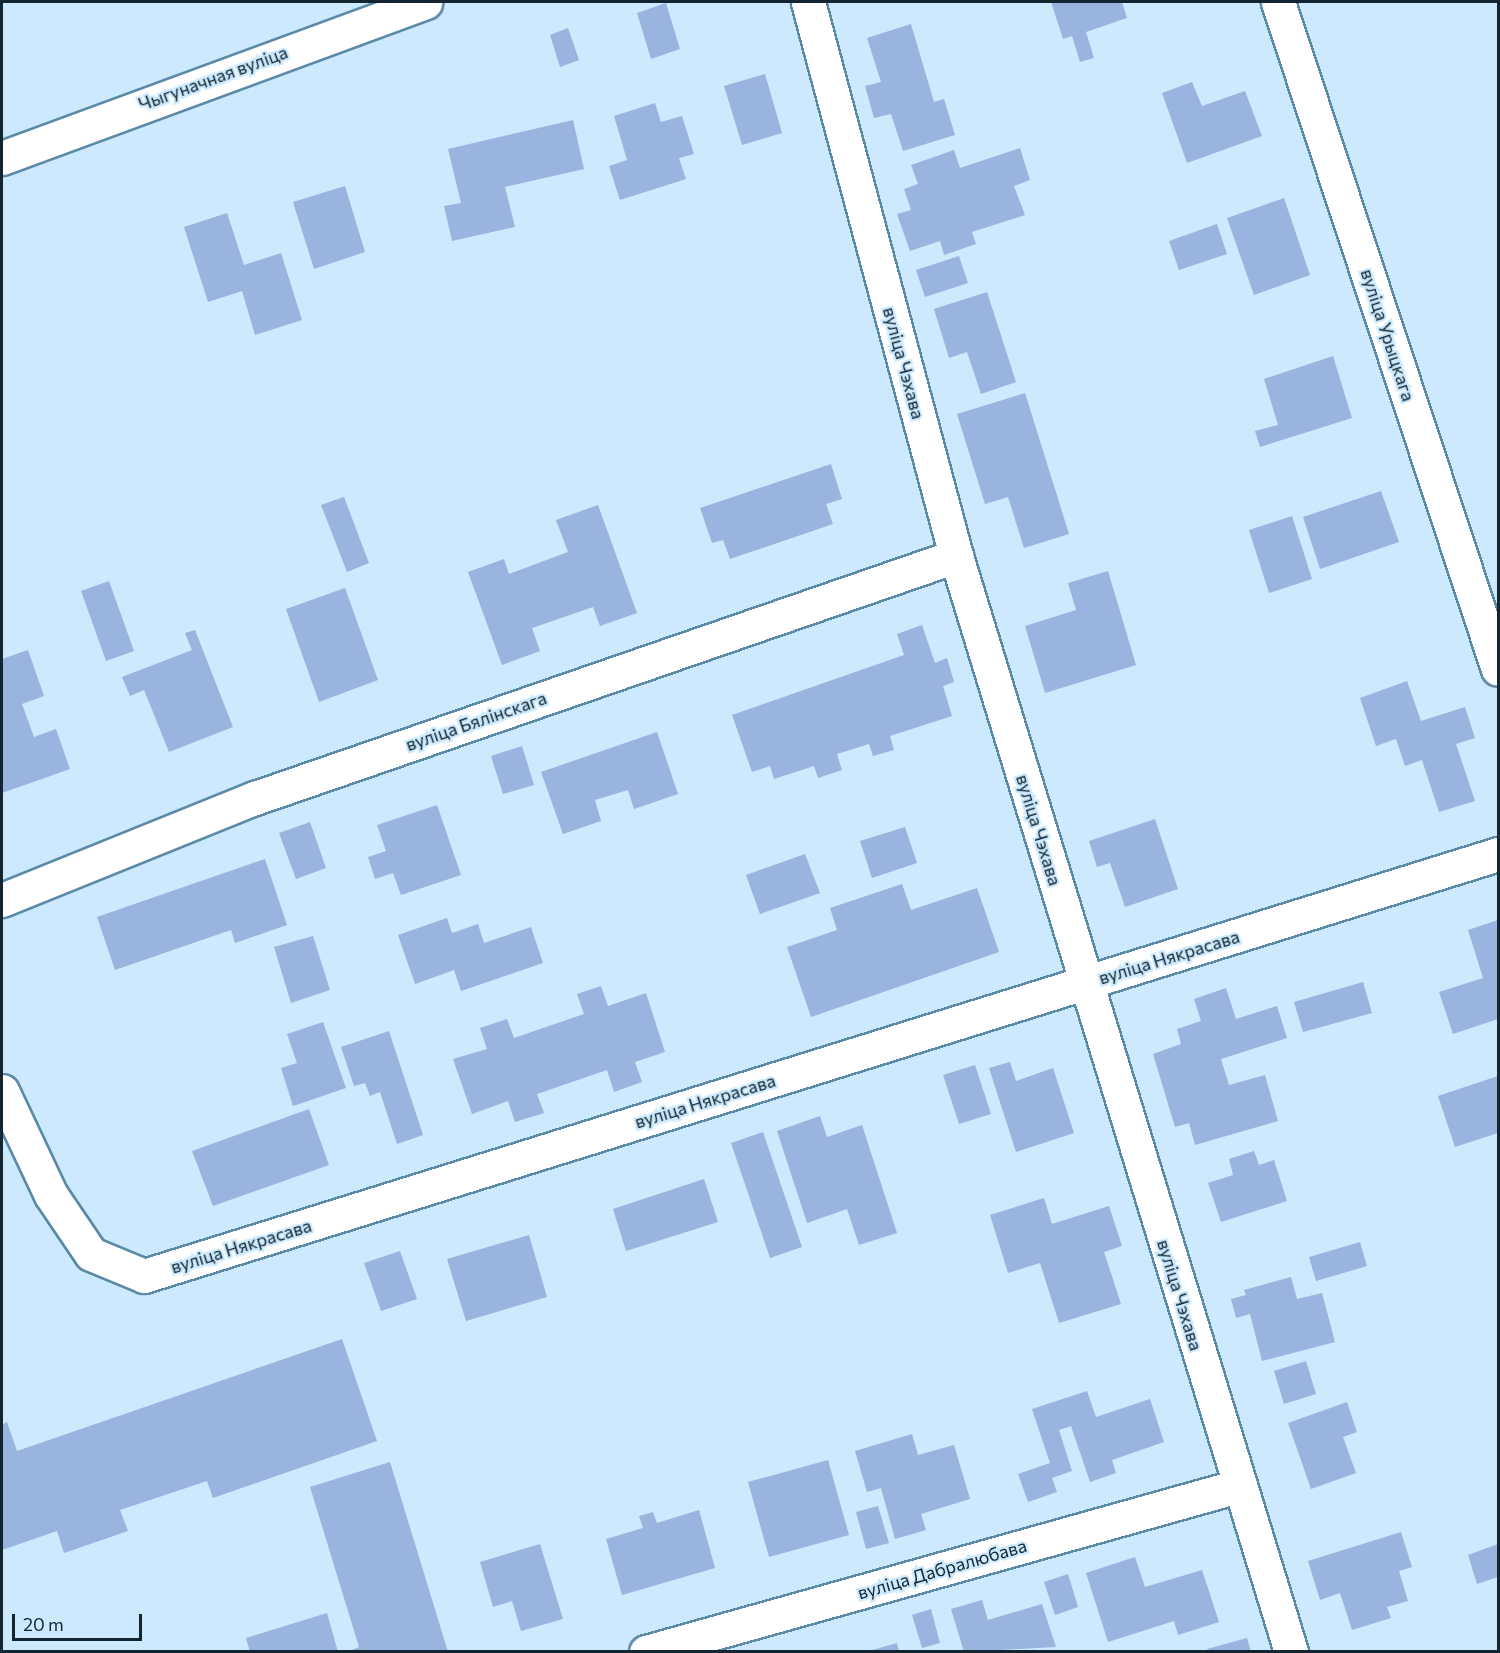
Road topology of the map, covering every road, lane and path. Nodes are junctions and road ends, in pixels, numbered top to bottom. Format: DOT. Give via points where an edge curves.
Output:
graph roads {
  1 [pos="425,2"];
  2 [pos="808,2"];
  3 [pos="1278,2"];
  4 [pos="2,158"];
  5 [pos="956,556"];
  6 [pos="1498,669"];
  7 [pos="1498,854"];
  8 [pos="2,900"];
  9 [pos="1085,983"];
  10 [pos="2,1091"];
  11 [pos="1238,1486"];
  12 [pos="646,1652"];
  13 [pos="1291,1652"];
  1 -- 4 [label="street, Чыгуначная вуліца"];
  2 -- 5 [label="street, вуліца Чэхава"];
  3 -- 6 [label="street, вуліца Урыцкага"];
  5 -- 8 [label="street, вуліца Бялінскага" via="255,798"];
  5 -- 9 [label="street, вуліца Чэхава"];
  7 -- 9 [label="street, вуліца Някрасава"];
  9 -- 10 [label="street, вуліца Някрасава" via="144,1276 91,1254 51,1195"];
  9 -- 11 [label="street, вуліца Чэхава"];
  11 -- 12 [label="street, вуліца Дабралюбава"];
  11 -- 13 [label="street, вуліца Чэхава"];
}
